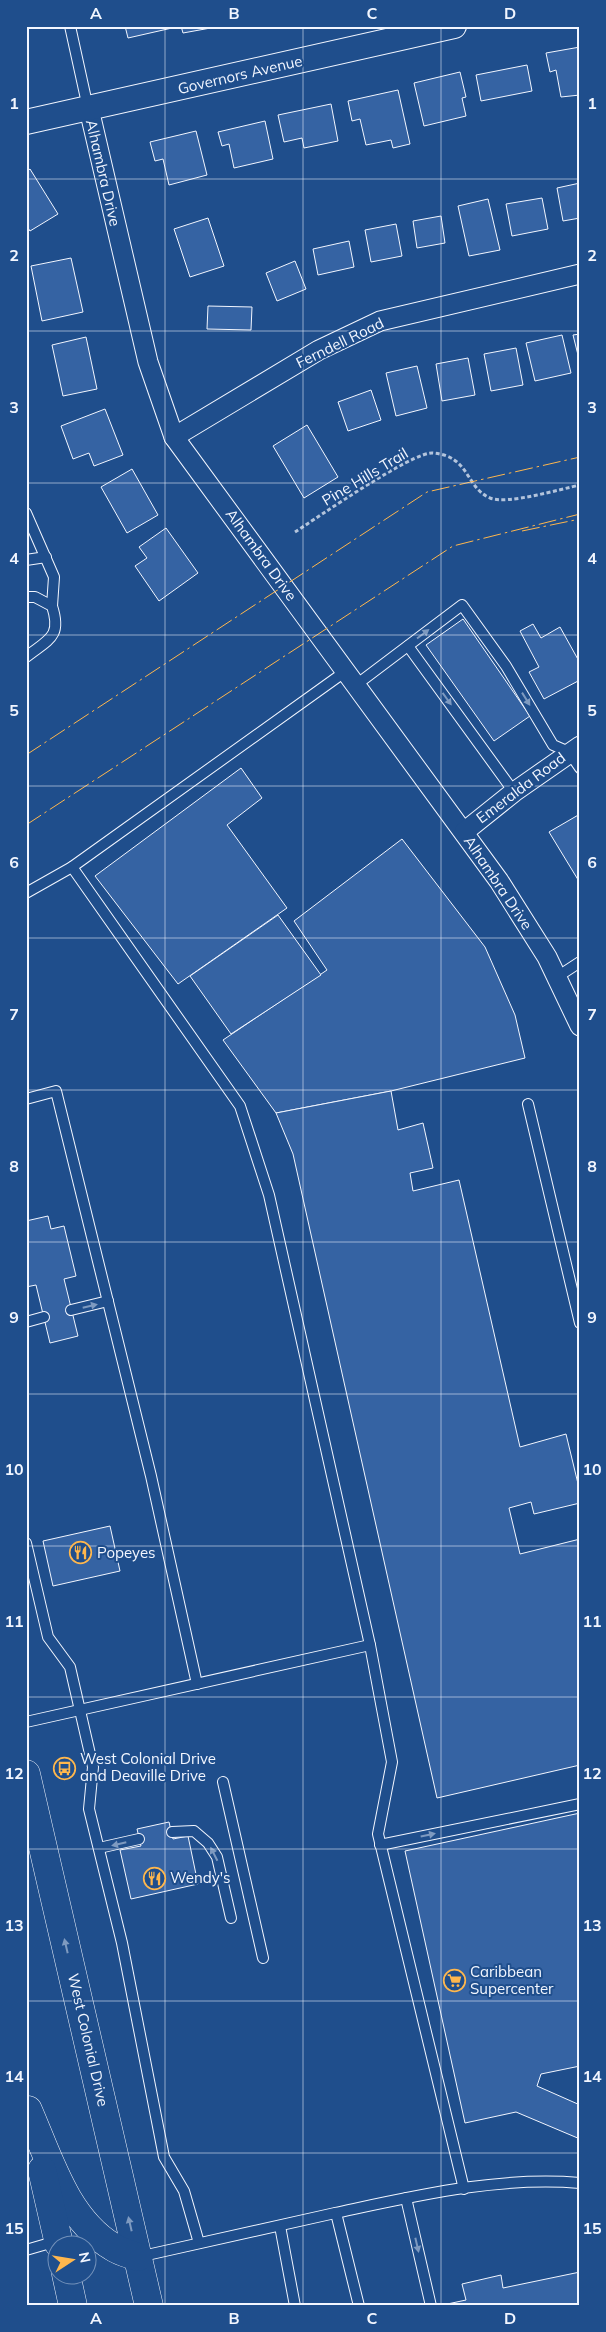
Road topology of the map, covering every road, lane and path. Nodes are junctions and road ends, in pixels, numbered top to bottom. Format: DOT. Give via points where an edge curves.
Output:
graph roads {
  1 [pos="70,26"];
  2 [pos="454,26"];
  3 [pos="89,109"];
  4 [pos="26,122"];
  5 [pos="580,274"];
  6 [pos="174,437"];
  7 [pos="580,485"];
  8 [pos="26,513"];
  9 [pos="295,532"];
  10 [pos="46,557"];
  11 [pos="26,560"];
  12 [pos="26,597"];
  13 [pos="52,606"];
  14 [pos="408,646"];
  15 [pos="26,657"];
  16 [pos="351,678"];
  17 [pos="574,749"];
  18 [pos="580,768"];
  19 [pos="514,792"];
  20 [pos="464,832"];
  21 [pos="72,868"];
  22 [pos="26,893"];
  23 [pos="580,962"];
  24 [pos="556,977"];
  25 [pos="578,1018"];
  26 [pos="26,1099"];
  27 [pos="528,1104"];
  28 [pos="108,1302"];
  29 [pos="71,1310"];
  30 [pos="44,1317"];
  31 [pos="26,1322"];
  32 [pos="580,1323"];
  33 [pos="26,1543"];
  34 [pos="370,1646"];
  35 [pos="197,1684"];
  36 [pos="79,1710"];
  37 [pos="26,1722"];
  38 [pos="26,1774"];
  39 [pos="223,1782"];
  40 [pos="580,1804"];
  41 [pos="172,1832"];
  42 [pos="139,1839"];
  43 [pos="380,1845"];
  44 [pos="99,1848"];
  45 [pos="231,1918"];
  46 [pos="263,1958"];
  47 [pos="27,2105"];
  48 [pos="580,2183"];
  49 [pos="464,2189"];
  50 [pos="406,2198"];
  51 [pos="336,2213"];
  52 [pos="280,2226"];
  53 [pos="57,2234"];
  54 [pos="199,2243"];
  55 [pos="48,2245"];
  56 [pos="26,2250"];
  57 [pos="138,2257"];
  58 [pos="68,2284"];
  59 [pos="73,2306"];
  60 [pos="149,2306"];
  61 [pos="295,2306"];
  62 [pos="358,2306"];
  63 [pos="431,2306"];
  1 -- 3 [label="lane, Alhambra Drive"];
  2 -- 3 [label="street, Governors Avenue"];
  3 -- 4 [label="street, Governors Avenue"];
  3 -- 6 [label="street, Alhambra Drive" via="148,362"];
  5 -- 6 [label="street, Ferndell Road" via="380,321 319,350"];
  6 -- 16 [label="street, Alhambra Drive"];
  7 -- 9 [label="path, Pine Hills Trail" via="515,499 490,498 474,485 458,460 431,453 402,464"];
  8 -- 10 [label="lane"];
  10 -- 11 [label="lane"];
  10 -- 13 [label="lane" via="54,577"];
  12 -- 13 [label="lane" via="34,597"];
  13 -- 15 [label="lane" via="57,622 52,636"];
  14 -- 16 [label="lane"];
  14 -- 17 [label="lane, one-way" via="462,605 506,666 554,746"];
  14 -- 19 [label="lane, one-way"];
  16 -- 20 [label="street, Alhambra Drive"];
  16 -- 21 [label="lane"];
  17 -- 18 [label="lane"];
  17 -- 19 [label="street, Emeralda Road"];
  19 -- 20 [label="street, Emeralda Road"];
  20 -- 24 [label="street, Alhambra Drive" via="509,898"];
  21 -- 22 [label="lane"];
  21 -- 34 [label="lane" via="240,1106 269,1194"];
  23 -- 24 [label="lane"];
  24 -- 25 [label="street, Alhambra Drive"];
  26 -- 28 [label="lane" via="56,1091"];
  27 -- 32 [label="lane"];
  29 -- 28 [label="lane, one-way"];
  28 -- 35 [label="lane"];
  30 -- 31 [label="lane"];
  33 -- 36 [label="lane" via="48,1637 70,1667"];
  34 -- 35 [label="lane"];
  34 -- 43 [label="lane" via="392,1762 378,1834"];
  35 -- 36 [label="lane"];
  36 -- 37 [label="lane"];
  36 -- 44 [label="lane" via="93,1767 89,1809"];
  57 -- 38 [label="highway, West Colonial Drive, one-way"];
  39 -- 46 [label="lane"];
  43 -- 40 [label="lane, one-way"];
  45 -- 41 [label="lane, one-way" via="217,1857 208,1843 194,1831"];
  42 -- 44 [label="lane, one-way"];
  43 -- 49 [label="lane"];
  44 -- 54 [label="lane" via="122,1943 164,2157 184,2191"];
  47 -- 53 [label="highway"];
  47 -- 57 [label="highway" via="62,2190 89,2229 113,2248"];
  48 -- 49 [label="lane"];
  49 -- 50 [label="lane"];
  50 -- 51 [label="lane"];
  50 -- 63 [label="lane, one-way"];
  51 -- 52 [label="lane"];
  51 -- 62 [label="lane"];
  52 -- 54 [label="lane"];
  52 -- 61 [label="lane"];
  54 -- 57 [label="lane"];
  55 -- 56 [label="lane"];
  57 -- 60 [label="highway, West Colonial Drive"];
  58 -- 59 [label="highway"];
}
